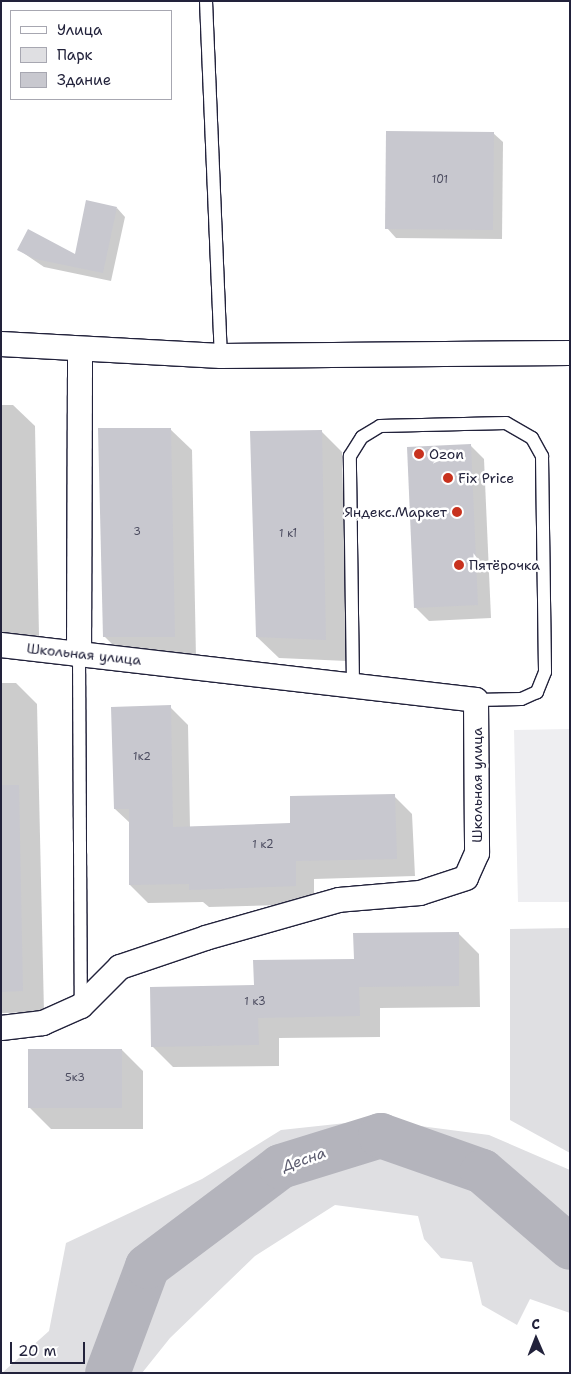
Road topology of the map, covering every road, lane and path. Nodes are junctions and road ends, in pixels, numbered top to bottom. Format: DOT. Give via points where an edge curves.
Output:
graph roads {
  1 [pos="206,1"];
  2 [pos="1,344"];
  3 [pos="80,349"];
  4 [pos="570,353"];
  5 [pos="221,356"];
  6 [pos="1,645"];
  7 [pos="79,655"];
  8 [pos="353,684"];
  9 [pos="476,700"];
  10 [pos="81,1006"];
  11 [pos="1,1028"];
  1 -- 5 [label="lane"];
  2 -- 3 [label="street"];
  3 -- 5 [label="street"];
  3 -- 7 [label="street"];
  4 -- 5 [label="street"];
  6 -- 7 [label="street, Школьная улица"];
  7 -- 8 [label="street, Школьная улица"];
  7 -- 10 [label="lane"];
  8 -- 9 [label="street, Школьная улица"];
  8 -- 9 [label="lane" via="350,456 362,437 380,426 506,423 532,438 542,456 545,672 537,692 521,699"];
  9 -- 10 [label="street, Школьная улица" via="477,853 466,878 420,893 339,900 206,938 120,968"];
  10 -- 11 [label="street, Школьная улица" via="43,1023"];
}
